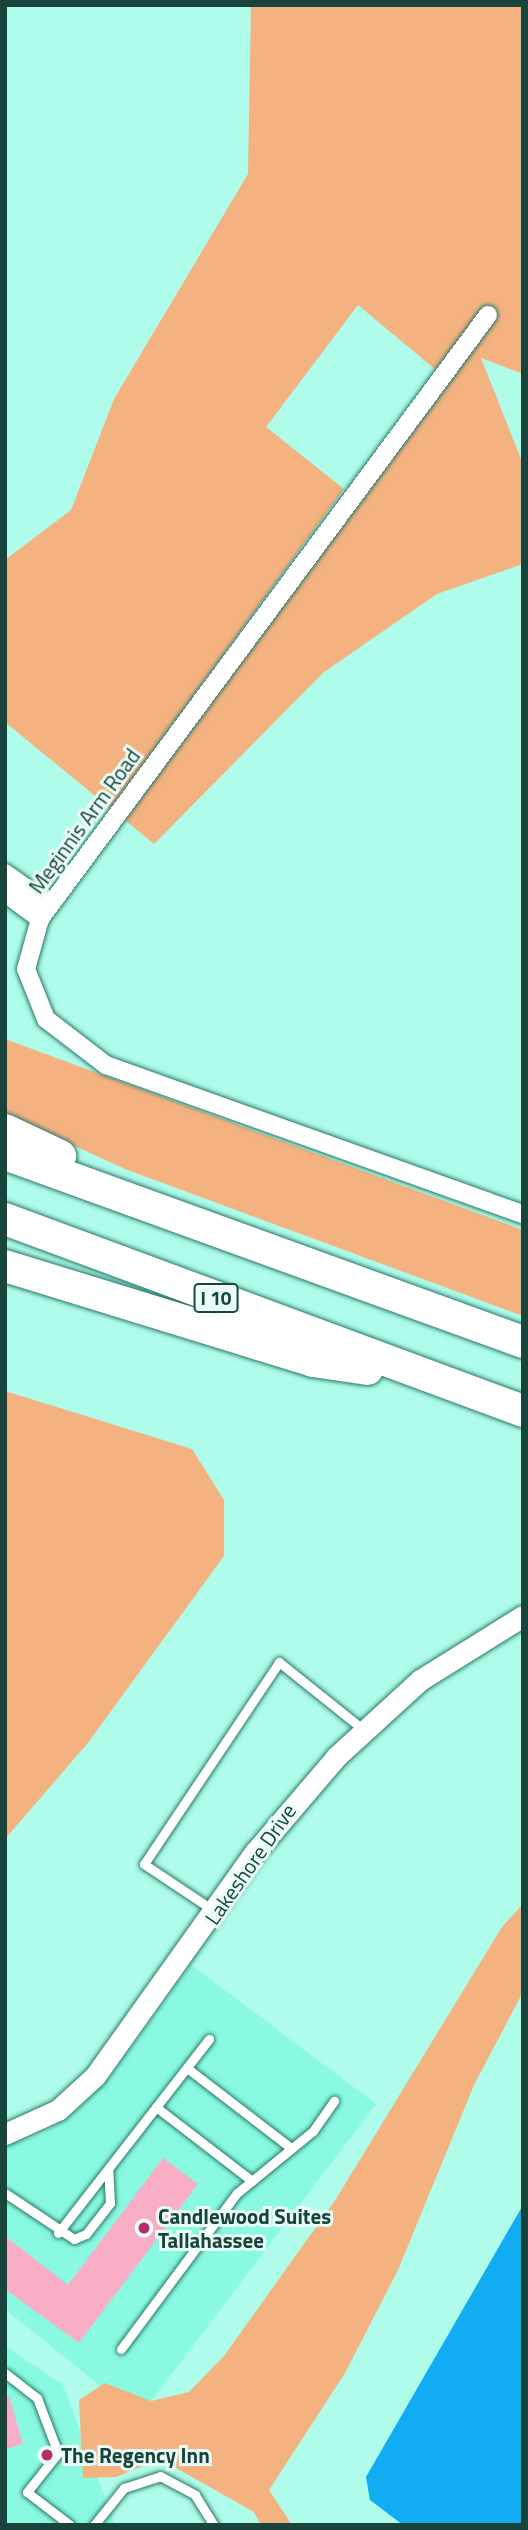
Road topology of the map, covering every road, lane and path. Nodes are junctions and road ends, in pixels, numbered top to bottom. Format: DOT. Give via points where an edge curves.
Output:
graph roads {
  1 [pos="488,315"];
  2 [pos="5,873"];
  3 [pos="5,893"];
  4 [pos="45,912"];
  5 [pos="5,1130"];
  6 [pos="5,1154"];
  7 [pos="151,1210"];
  8 [pos="523,1214"];
  9 [pos="5,1219"];
  10 [pos="5,1266"];
  11 [pos="523,1342"];
  12 [pos="426,1378"];
  13 [pos="523,1411"];
  14 [pos="523,1616"];
  15 [pos="364,1730"];
  16 [pos="216,1912"];
  17 [pos="209,2039"];
  18 [pos="187,2068"];
  19 [pos="334,2101"];
  20 [pos="156,2107"];
  21 [pos="5,2134"];
  22 [pos="290,2148"];
  23 [pos="108,2170"];
  24 [pos="252,2181"];
  25 [pos="5,2193"];
  26 [pos="58,2233"];
  27 [pos="121,2348"];
  28 [pos="5,2373"];
  29 [pos="70,2525"];
  30 [pos="94,2525"];
  31 [pos="214,2525"];
  1 -- 4 [label="street, Meginnis Arm Road"];
  2 -- 4 [label="street"];
  3 -- 4 [label="street"];
  4 -- 8 [label="street, Meginnis Arm Road" via="28,953 28,983 46,1019 75,1046 106,1065"];
  5 -- 7 [label="highway"];
  6 -- 7 [label="highway"];
  7 -- 11 [label="highway"];
  9 -- 12 [label="highway, I 10"];
  10 -- 12 [label="highway" via="313,1361"];
  12 -- 13 [label="highway, I 10"];
  14 -- 15 [label="street, Lakeshore Drive" via="420,1680"];
  15 -- 16 [label="street, Lakeshore Drive" via="300,1795"];
  15 -- 16 [label="lane" via="279,1661 144,1864"];
  16 -- 21 [label="street, Lakeshore Drive" via="95,2076 58,2110"];
  17 -- 18 [label="lane"];
  18 -- 20 [label="lane"];
  18 -- 22 [label="lane"];
  19 -- 22 [label="lane"];
  20 -- 23 [label="lane"];
  20 -- 24 [label="lane"];
  22 -- 24 [label="lane"];
  23 -- 26 [label="lane"];
  23 -- 26 [label="lane" via="110,2203 86,2234"];
  24 -- 27 [label="lane"];
  25 -- 26 [label="lane"];
  28 -- 29 [label="lane" via="37,2398 58,2452 27,2492"];
  30 -- 31 [label="lane" via="124,2488 160,2476 195,2495"];
}
